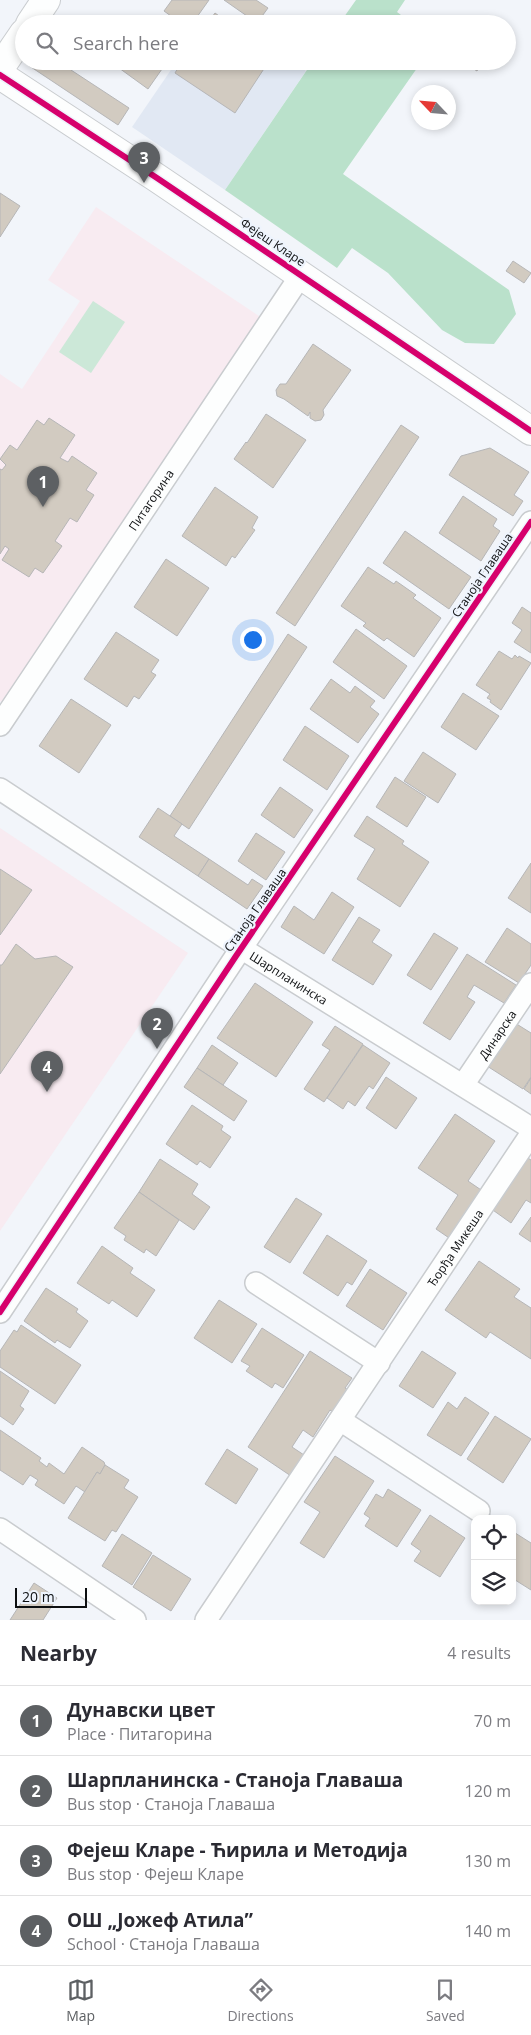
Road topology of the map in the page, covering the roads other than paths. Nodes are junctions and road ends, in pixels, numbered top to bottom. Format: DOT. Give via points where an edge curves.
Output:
graph roads {
  1 [pos="46,0"];
  2 [pos="36,15"];
  3 [pos="15,46"];
  4 [pos="0,68"];
  5 [pos="0,75"];
  6 [pos="301,275"];
  7 [pos="531,431"];
  8 [pos="531,522"];
  9 [pos="0,724"];
  10 [pos="0,789"];
  11 [pos="241,948"];
  12 [pos="531,984"];
  13 [pos="463,1085"];
  14 [pos="531,1128"];
  15 [pos="531,1134"];
  16 [pos="256,1283"];
  17 [pos="0,1312"];
  18 [pos="379,1363"];
  19 [pos="340,1420"];
  20 [pos="479,1511"];
  21 [pos="0,1529"];
  22 [pos="135,1620"];
  23 [pos="206,1620"];
  1 -- 2 [label="street"];
  3 -- 4 [label="street"];
  5 -- 6 [label="street, Фејеш Кларе"];
  6 -- 7 [label="street, Фејеш Кларе"];
  6 -- 9 [label="street, Питагорина"];
  8 -- 11 [label="street, Станоја Главаша"];
  10 -- 11 [label="street, Шарпланинска"];
  11 -- 13 [label="street, Шарпланинска"];
  11 -- 17 [label="street, Станоја Главаша"];
  12 -- 13 [label="street, Динарска"];
  13 -- 14 [label="street, Шарпланинска"];
  15 -- 18 [label="street, Ђорђа Микеша"];
  16 -- 18 [label="street"];
  18 -- 19 [label="street, Ђорђа Микеша"];
  19 -- 20 [label="street"];
  19 -- 23 [label="street, Ђорђа Микеша"];
  21 -- 22 [label="street"];
}
